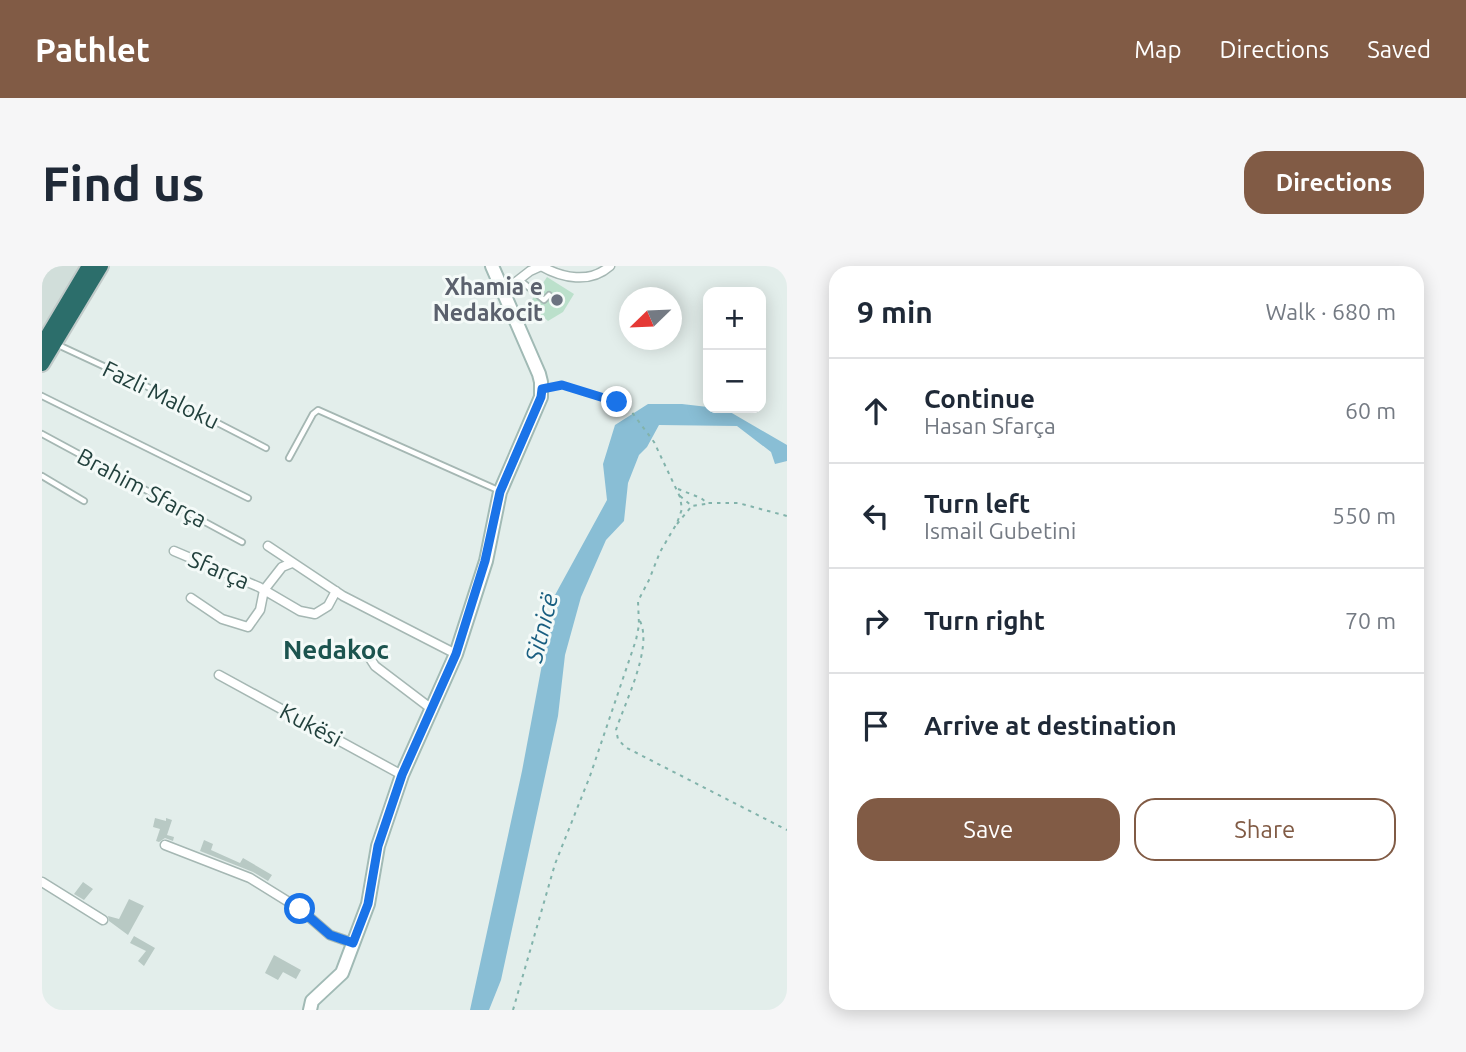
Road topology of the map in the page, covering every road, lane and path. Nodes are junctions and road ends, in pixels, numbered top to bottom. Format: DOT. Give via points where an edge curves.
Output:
graph roads {
  1 [pos="89,266"];
  2 [pos="102,266"];
  3 [pos="492,266"];
  4 [pos="541,266"];
  5 [pos="610,266"];
  6 [pos="520,279"];
  7 [pos="503,292"];
  8 [pos="548,295"];
  9 [pos="49,344"];
  10 [pos="42,364"];
  11 [pos="542,389"];
  12 [pos="42,396"];
  13 [pos="42,434"];
  14 [pos="266,448"];
  15 [pos="289,458"];
  16 [pos="42,476"];
  17 [pos="676,489"];
  18 [pos="500,492"];
  19 [pos="680,496"];
  20 [pos="248,498"];
  21 [pos="84,501"];
  22 [pos="707,503"];
  23 [pos="692,506"];
  24 [pos="787,516"];
  25 [pos="677,524"];
  26 [pos="243,542"];
  27 [pos="268,546"];
  28 [pos="174,551"];
  29 [pos="292,563"];
  30 [pos="264,590"];
  31 [pos="336,591"];
  32 [pos="191,598"];
  33 [pos="638,617"];
  34 [pos="364,649"];
  35 [pos="456,654"];
  36 [pos="219,676"];
  37 [pos="433,710"];
  38 [pos="402,775"];
  39 [pos="787,830"];
  40 [pos="164,845"];
  41 [pos="42,882"];
  42 [pos="103,920"];
  43 [pos="353,943"];
  44 [pos="310,1010"];
  45 [pos="513,1010"];
  1 -- 9 [label="highway"];
  2 -- 9 [label="highway"];
  3 -- 7 [label="street"];
  4 -- 5 [label="street" via="573,278 596,275"];
  4 -- 6 [label="street"];
  6 -- 7 [label="street"];
  6 -- 8 [label="lane" via="544,300"];
  7 -- 11 [label="street"];
  9 -- 10 [label="highway"];
  9 -- 14 [label="lane, Fazli Maloku" via="142,384"];
  11 -- 17 [label="path" via="562,385 631,411 653,442"];
  11 -- 18 [label="street"];
  12 -- 20 [label="lane"];
  13 -- 26 [label="lane, Brahim Sfarça"];
  15 -- 18 [label="lane" via="318,410"];
  16 -- 21 [label="lane"];
  17 -- 19 [label="path"];
  17 -- 22 [label="path"];
  18 -- 35 [label="street" via="485,561"];
  19 -- 23 [label="path"];
  19 -- 25 [label="path"];
  22 -- 23 [label="path"];
  22 -- 24 [label="path" via="738,503"];
  23 -- 25 [label="path"];
  25 -- 33 [label="path" via="638,601"];
  27 -- 29 [label="street, Sfarça"];
  28 -- 30 [label="street, Sfarça"];
  29 -- 30 [label="street, Sfarça" via="282,567"];
  29 -- 31 [label="street, Sfarça"];
  30 -- 31 [label="street, Sfarça" via="300,611 315,614 328,606"];
  30 -- 32 [label="street, Sfarça" via="260,611 248,627 222,619"];
  31 -- 35 [label="street, Sfarça"];
  33 -- 39 [label="path" via="644,642 616,730 618,739 625,747"];
  33 -- 45 [label="path" via="590,775 555,864"];
  34 -- 37 [label="street" via="375,666"];
  35 -- 37 [label="street"];
  36 -- 38 [label="street, Kukësi"];
  37 -- 38 [label="street"];
  38 -- 43 [label="street"];
  40 -- 43 [label="street" via="250,878 300,909 330,935"];
  41 -- 42 [label="street"];
  43 -- 44 [label="street" via="342,973 312,1000"];
}
